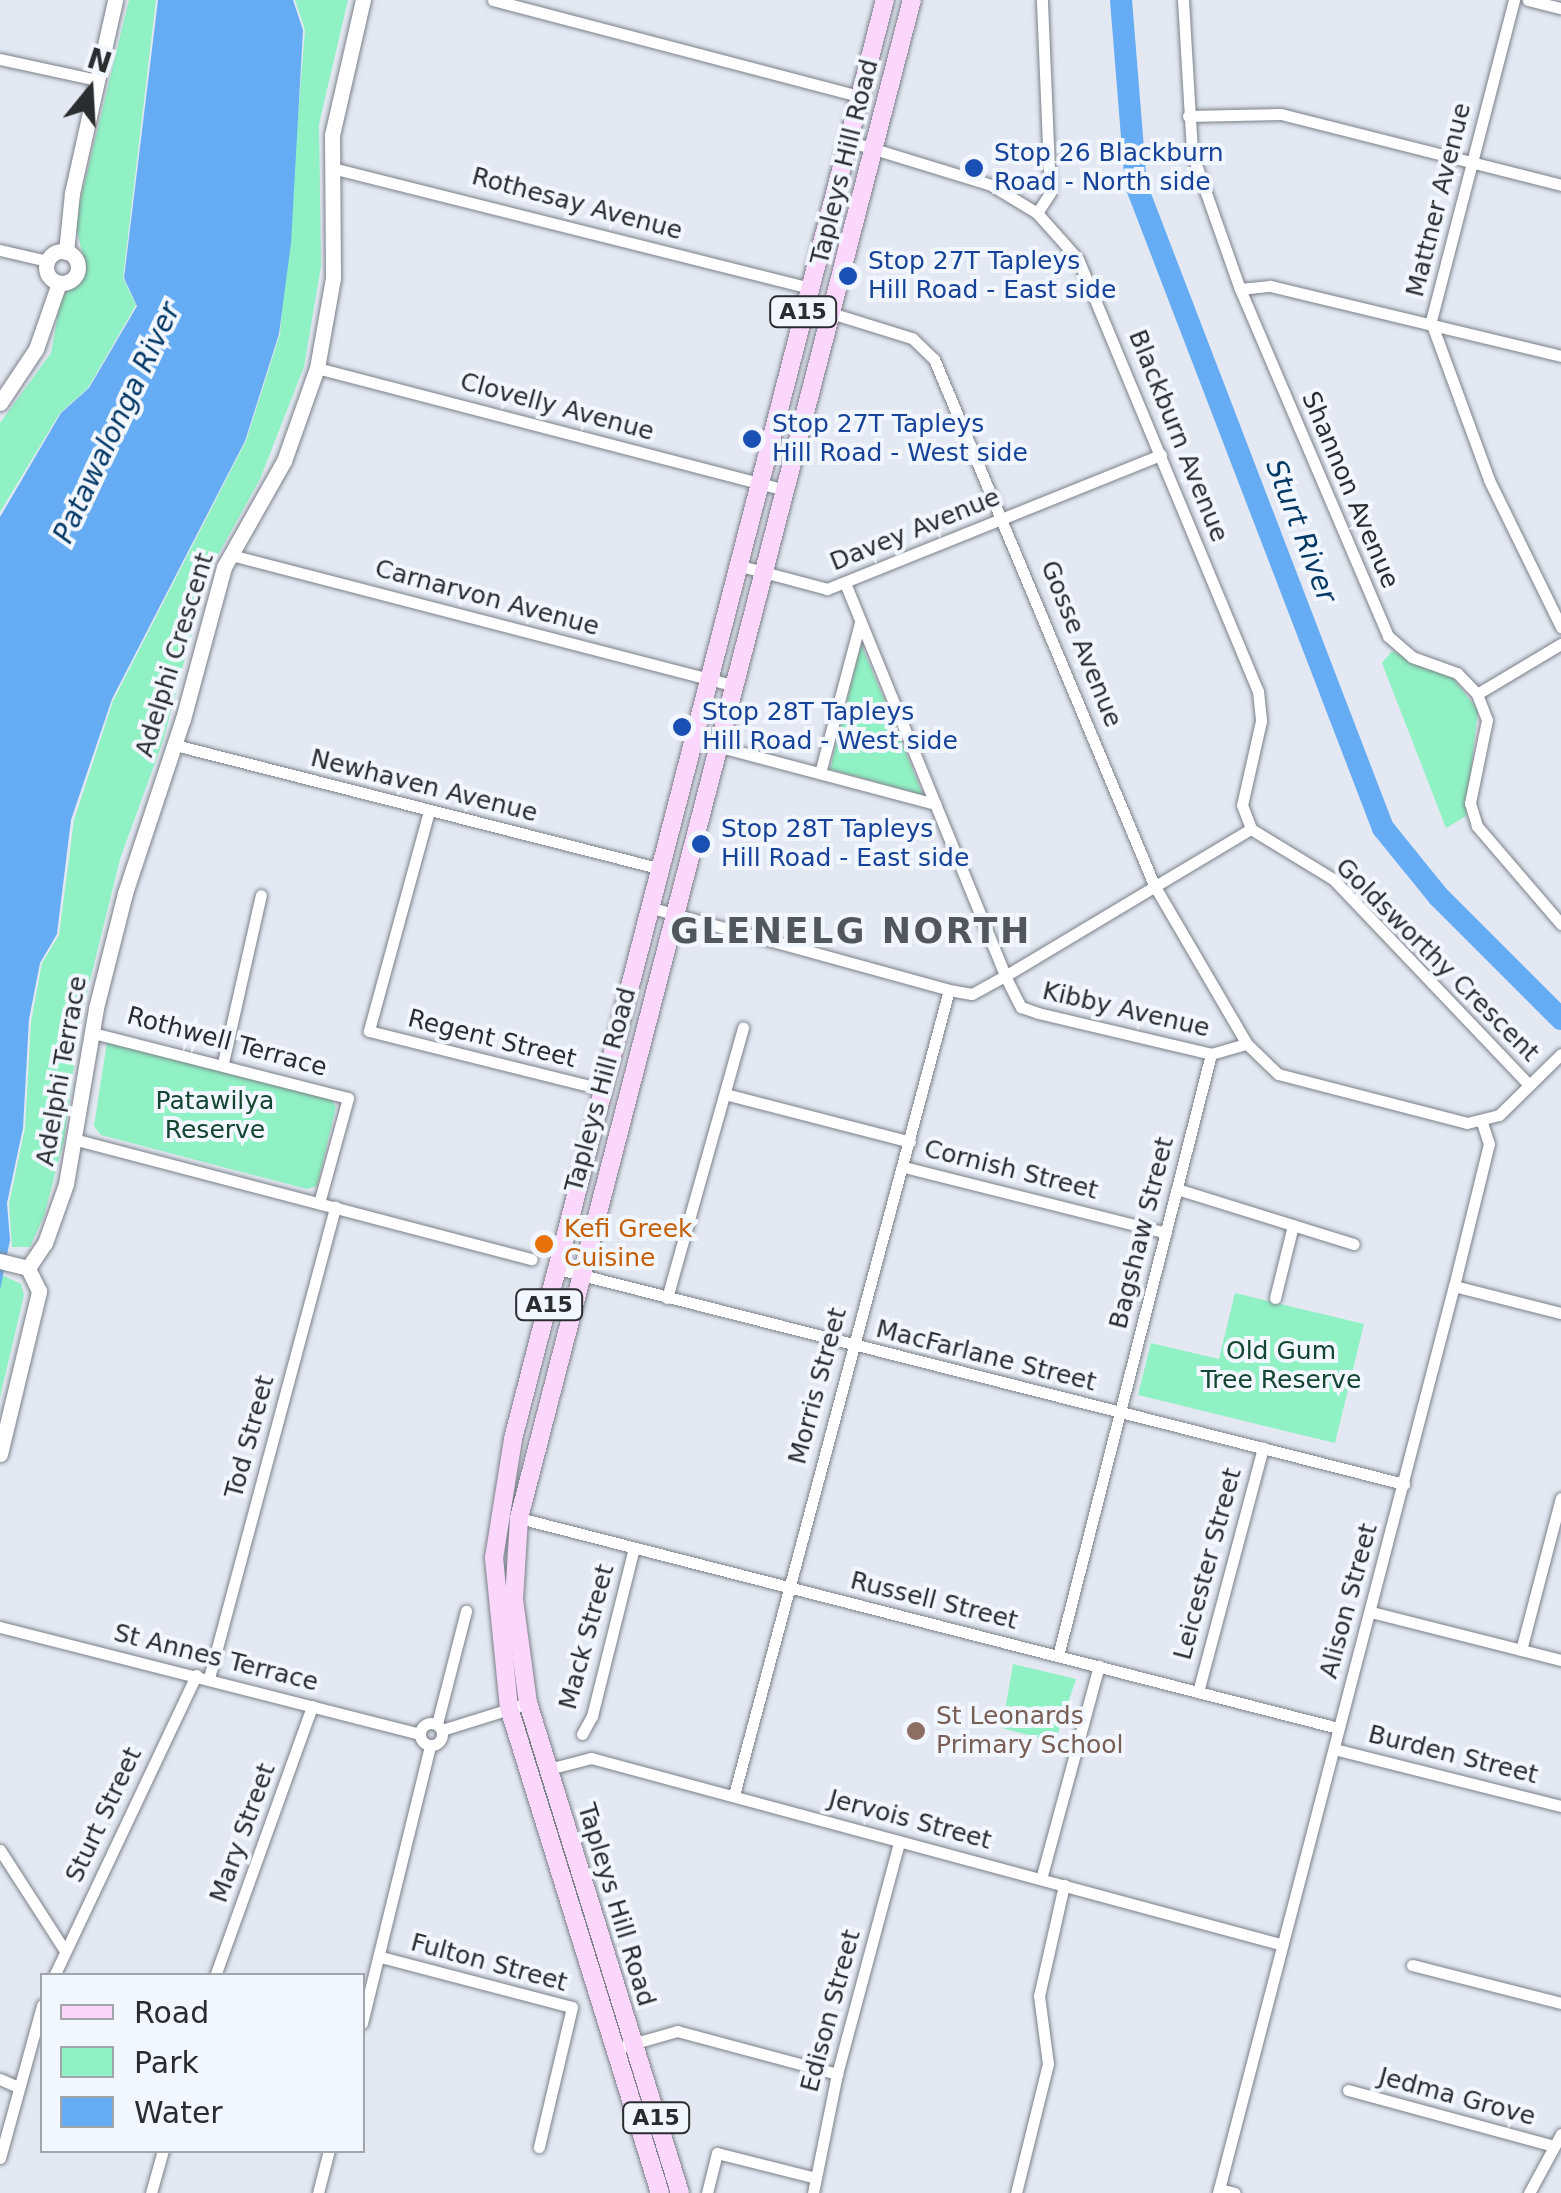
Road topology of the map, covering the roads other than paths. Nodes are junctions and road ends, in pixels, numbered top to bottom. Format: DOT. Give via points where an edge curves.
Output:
graph roads {
  1 [pos="115,0"];
  2 [pos="363,0"];
  3 [pos="493,0"];
  4 [pos="885,0"];
  5 [pos="912,0"];
  6 [pos="1042,0"];
  7 [pos="1183,0"];
  8 [pos="1514,0"];
  9 [pos="1528,0"];
  10 [pos="1561,8"];
  11 [pos="0,59"];
  12 [pos="97,80"];
  13 [pos="860,96"];
  14 [pos="1188,116"];
  15 [pos="848,141"];
  16 [pos="874,149"];
  17 [pos="1472,160"];
  18 [pos="332,168"];
  19 [pos="1561,185"];
  20 [pos="1037,213"];
  21 [pos="0,250"];
  22 [pos="66,252"];
  23 [pos="47,261"];
  24 [pos="59,282"];
  25 [pos="810,288"];
  26 [pos="1240,289"];
  27 [pos="831,313"];
  28 [pos="1431,322"];
  29 [pos="1561,356"];
  30 [pos="317,368"];
  31 [pos="0,403"];
  32 [pos="1161,454"];
  33 [pos="758,483"];
  34 [pos="785,490"];
  35 [pos="1005,517"];
  36 [pos="231,554"];
  37 [pos="738,565"];
  38 [pos="765,572"];
  39 [pos="845,583"];
  40 [pos="860,624"];
  41 [pos="1561,628"];
  42 [pos="1561,644"];
  43 [pos="708,678"];
  44 [pos="732,684"];
  45 [pos="1477,694"];
  46 [pos="175,745"];
  47 [pos="717,746"];
  48 [pos="820,773"];
  49 [pos="935,804"];
  50 [pos="429,812"];
  51 [pos="1251,828"];
  52 [pos="133,864"];
  53 [pos="662,869"];
  54 [pos="1154,886"];
  55 [pos="261,895"];
  56 [pos="652,908"];
  57 [pos="673,913"];
  58 [pos="1561,924"];
  59 [pos="1005,976"];
  60 [pos="949,990"];
  61 [pos="743,1027"];
  62 [pos="92,1033"];
  63 [pos="1247,1044"];
  64 [pos="1211,1054"];
  65 [pos="1561,1054"];
  66 [pos="223,1064"];
  67 [pos="1529,1085"];
  68 [pos="605,1090"];
  69 [pos="726,1094"];
  70 [pos="1482,1122"];
  71 [pos="77,1140"];
  72 [pos="910,1142"];
  73 [pos="904,1167"];
  74 [pos="1177,1188"];
  75 [pos="319,1203"];
  76 [pos="334,1207"];
  77 [pos="1293,1226"];
  78 [pos="1166,1232"];
  79 [pos="1354,1244"];
  80 [pos="532,1260"];
  81 [pos="5,1262"];
  82 [pos="28,1268"];
  83 [pos="558,1269"];
  84 [pos="578,1275"];
  85 [pos="1454,1286"];
  86 [pos="667,1298"];
  87 [pos="1274,1298"];
  88 [pos="1561,1313"];
  89 [pos="852,1346"];
  90 [pos="1120,1412"];
  91 [pos="1263,1448"];
  92 [pos="0,1454"];
  93 [pos="1404,1484"];
  94 [pos="1561,1498"];
  95 [pos="519,1518"];
  96 [pos="633,1550"];
  97 [pos="787,1586"];
  98 [pos="466,1610"];
  99 [pos="1371,1612"];
  100 [pos="0,1626"];
  101 [pos="1521,1650"];
  102 [pos="1058,1656"];
  103 [pos="1561,1660"];
  104 [pos="1099,1666"];
  105 [pos="203,1677"];
  106 [pos="1198,1692"];
  107 [pos="519,1705"];
  108 [pos="312,1706"];
  109 [pos="439,1727"];
  110 [pos="1338,1728"];
  111 [pos="420,1734"];
  112 [pos="582,1734"];
  113 [pos="430,1746"];
  114 [pos="1334,1749"];
  115 [pos="548,1769"];
  116 [pos="529,1775"];
  117 [pos="734,1795"];
  118 [pos="1561,1806"];
  119 [pos="899,1842"];
  120 [pos="0,1850"];
  121 [pos="1041,1879"];
  122 [pos="1064,1885"];
  123 [pos="1280,1944"];
  124 [pos="65,1951"];
  125 [pos="381,1957"];
  126 [pos="1412,1965"];
  127 [pos="55,1973"];
  128 [pos="216,1973"];
  129 [pos="1561,2002"];
  130 [pos="40,2013"];
  131 [pos="365,2013"];
  132 [pos="623,2046"];
  133 [pos="836,2074"];
  134 [pos="0,2078"];
  135 [pos="18,2087"];
  136 [pos="1348,2090"];
  137 [pos="1561,2134"];
  138 [pos="1554,2146"];
  139 [pos="539,2147"];
  140 [pos="161,2153"];
  141 [pos="328,2153"];
  142 [pos="0,2158"];
  143 [pos="812,2177"];
  144 [pos="1219,2191"];
  145 [pos="152,2193"];
  146 [pos="318,2193"];
  147 [pos="660,2193"];
  148 [pos="680,2193"];
  149 [pos="706,2193"];
  150 [pos="812,2193"];
  151 [pos="1016,2193"];
  152 [pos="1235,2193"];
  153 [pos="1529,2193"];
  1 -- 12 [label="street"];
  2 -- 18 [label="street, Adelphi Crescent" via="335,118"];
  3 -- 13 [label="street"];
  4 -- 13 [label="main road, Tapleys Hill Road / A15"];
  5 -- 16 [label="main road, Tapleys Hill Road / A15"];
  6 -- 20 [label="street" via="1050,192"];
  7 -- 14 [label="street, Shannon Avenue"];
  8 -- 17 [label="street, Mattner Avenue"];
  9 -- 10 [label="street"];
  11 -- 12 [label="street"];
  12 -- 22 [label="street"];
  13 -- 15 [label="main road, Tapleys Hill Road / A15"];
  14 -- 17 [label="street" via="1281,114"];
  14 -- 26 [label="street, Shannon Avenue" via="1192,153"];
  15 -- 16 [label="street, Blackburn Avenue"];
  15 -- 25 [label="main road, Tapleys Hill Road / A15"];
  16 -- 20 [label="street, Blackburn Avenue" via="973,176"];
  16 -- 27 [label="main road, Tapleys Hill Road / A15"];
  17 -- 19 [label="street"];
  17 -- 28 [label="street, Mattner Avenue"];
  18 -- 25 [label="street, Rothesay Avenue"];
  18 -- 30 [label="street, Adelphi Crescent" via="333,278"];
  20 -- 32 [label="street, Blackburn Avenue" via="1090,278"];
  21 -- 23 [label="street"];
  22 -- 23 [label="street"];
  22 -- 24 [label="street" via="77,271"];
  23 -- 24 [label="street" via="48,275"];
  24 -- 31 [label="street" via="36,348"];
  25 -- 33 [label="main road, Tapleys Hill Road / A15"];
  26 -- 28 [label="street" via="1270,286"];
  26 -- 45 [label="street, Shannon Avenue" via="1388,636 1412,657 1457,673"];
  27 -- 34 [label="main road, Tapleys Hill Road / A15"];
  27 -- 35 [label="street, Gosse Avenue" via="912,338 934,359"];
  28 -- 29 [label="street"];
  28 -- 41 [label="street, Mattner Avenue" via="1488,480"];
  30 -- 33 [label="street, Clovelly Avenue"];
  30 -- 36 [label="street, Adelphi Crescent" via="284,461"];
  32 -- 35 [label="street, Davey Avenue"];
  32 -- 51 [label="street, Blackburn Avenue" via="1262,708 1244,776 1242,805"];
  33 -- 34 [label="street, Clovelly Avenue"];
  33 -- 37 [label="main road, Tapleys Hill Road / A15"];
  34 -- 38 [label="main road, Tapleys Hill Road / A15"];
  35 -- 39 [label="street, Davey Avenue"];
  35 -- 54 [label="street, Gosse Avenue"];
  36 -- 43 [label="street, Carnarvon Avenue"];
  36 -- 46 [label="street, Adelphi Crescent"];
  37 -- 38 [label="street, Davey Avenue"];
  37 -- 43 [label="main road, Tapleys Hill Road / A15"];
  38 -- 39 [label="street, Davey Avenue" via="827,589"];
  38 -- 44 [label="main road, Tapleys Hill Road / A15"];
  39 -- 40 [label="street, Kibby Avenue"];
  40 -- 48 [label="street"];
  40 -- 49 [label="street, Kibby Avenue"];
  42 -- 45 [label="street"];
  43 -- 44 [label="street, Carnarvon Avenue"];
  43 -- 53 [label="main road, Tapleys Hill Road / A15"];
  44 -- 47 [label="main road, Tapleys Hill Road / A15"];
  45 -- 58 [label="street" via="1487,720 1472,815"];
  46 -- 50 [label="street, Newhaven Avenue"];
  46 -- 52 [label="street, Adelphi Crescent"];
  47 -- 48 [label="street"];
  47 -- 57 [label="main road, Tapleys Hill Road / A15"];
  48 -- 49 [label="street"];
  49 -- 59 [label="street, Kibby Avenue"];
  50 -- 53 [label="street, Newhaven Avenue"];
  50 -- 68 [label="street, Regent Street" via="369,1031"];
  51 -- 54 [label="street"];
  51 -- 67 [label="street, Goldsworthy Crescent" via="1333,878"];
  52 -- 62 [label="street, Adelphi Terrace"];
  53 -- 56 [label="main road, Tapleys Hill Road / A15"];
  54 -- 59 [label="street"];
  54 -- 63 [label="street, Gosse Avenue"];
  55 -- 66 [label="street"];
  56 -- 57 [label="street"];
  56 -- 68 [label="main road, Tapleys Hill Road / A15"];
  57 -- 60 [label="street"];
  57 -- 84 [label="main road, Tapleys Hill Road / A15"];
  59 -- 60 [label="street" via="972,994"];
  59 -- 64 [label="street, Kibby Avenue" via="1021,1008"];
  60 -- 72 [label="street, Morris Street"];
  61 -- 69 [label="street"];
  62 -- 66 [label="street, Rothwell Terrace"];
  62 -- 71 [label="street, Adelphi Terrace"];
  63 -- 64 [label="street, Kibby Avenue"];
  63 -- 70 [label="street" via="1278,1074"];
  64 -- 74 [label="street, Bagshaw Street"];
  65 -- 67 [label="street"];
  66 -- 75 [label="street, Rothwell Terrace" via="348,1098"];
  67 -- 70 [label="street"];
  68 -- 83 [label="main road, Tapleys Hill Road / A15"];
  69 -- 72 [label="street, Cornish Street"];
  69 -- 86 [label="street"];
  70 -- 85 [label="street, Alison Street" via="1489,1144"];
  71 -- 75 [label="street"];
  71 -- 82 [label="street, Adelphi Terrace" via="56,1217"];
  72 -- 73 [label="street, Morris Street"];
  73 -- 78 [label="street, Cornish Street"];
  73 -- 89 [label="street, Morris Street"];
  74 -- 77 [label="street"];
  74 -- 78 [label="street, Bagshaw Street"];
  75 -- 76 [label="street"];
  76 -- 80 [label="street"];
  76 -- 105 [label="street, Tod Street"];
  77 -- 79 [label="street"];
  77 -- 87 [label="street"];
  78 -- 90 [label="street, Bagshaw Street"];
  81 -- 82 [label="street"];
  82 -- 92 [label="street" via="39,1291"];
  83 -- 84 [label="street, MacFarlane Street"];
  83 -- 107 [label="main road, Tapleys Hill Road / A15" via="499,1512 495,1610"];
  84 -- 86 [label="street, MacFarlane Street"];
  84 -- 95 [label="main road, Tapleys Hill Road / A15"];
  85 -- 88 [label="street"];
  85 -- 93 [label="street, Alison Street"];
  86 -- 89 [label="street, MacFarlane Street"];
  89 -- 90 [label="street, MacFarlane Street"];
  89 -- 97 [label="street, Morris Street"];
  90 -- 91 [label="street, MacFarlane Street"];
  90 -- 102 [label="street, Bagshaw Street"];
  91 -- 93 [label="street, MacFarlane Street"];
  91 -- 106 [label="street, Leicester Street"];
  93 -- 99 [label="street, Alison Street"];
  94 -- 101 [label="street"];
  95 -- 96 [label="street, Russell Street"];
  95 -- 107 [label="main road, Tapleys Hill Road / A15"];
  96 -- 97 [label="street, Russell Street"];
  96 -- 112 [label="street, Mack Street"];
  97 -- 102 [label="street, Russell Street"];
  97 -- 117 [label="street, Morris Street"];
  98 -- 109 [label="street"];
  99 -- 101 [label="street"];
  99 -- 110 [label="street, Alison Street"];
  100 -- 105 [label="street, St Annes Terrace"];
  101 -- 103 [label="street"];
  102 -- 104 [label="street, Russell Street"];
  104 -- 106 [label="street, Russell Street"];
  104 -- 121 [label="street"];
  105 -- 108 [label="street, St Annes Terrace"];
  105 -- 124 [label="street, Sturt Street"];
  106 -- 110 [label="street, Russell Street"];
  107 -- 109 [label="street"];
  107 -- 115 [label="main road, Tapleys Hill Road / A15"];
  107 -- 116 [label="main road, Tapleys Hill Road / A15"];
  108 -- 111 [label="street, St Annes Terrace"];
  108 -- 128 [label="street, Mary Street"];
  109 -- 111 [label="street" via="424,1725"];
  109 -- 113 [label="street" via="440,1742"];
  110 -- 114 [label="street, Alison Street"];
  111 -- 113 [label="street"];
  113 -- 125 [label="street"];
  114 -- 118 [label="street, Burden Street"];
  114 -- 123 [label="street, Alison Street"];
  115 -- 116 [label="street, Jervois Street"];
  115 -- 117 [label="street, Jervois Street" via="591,1758"];
  115 -- 132 [label="main road, Tapleys Hill Road / A15"];
  116 -- 132 [label="main road, Tapleys Hill Road / A15"];
  117 -- 119 [label="street, Jervois Street"];
  119 -- 121 [label="street, Jervois Street"];
  119 -- 133 [label="street, Edison Street"];
  120 -- 124 [label="street"];
  121 -- 122 [label="street, Jervois Street"];
  122 -- 123 [label="street, Jervois Street"];
  122 -- 151 [label="street" via="1038,1996 1048,2064"];
  123 -- 144 [label="street, Alison Street"];
  124 -- 127 [label="street, Sturt Street"];
  125 -- 131 [label="street"];
  125 -- 139 [label="street, Fulton Street" via="572,2007"];
  126 -- 129 [label="street"];
  130 -- 135 [label="street"];
  132 -- 133 [label="street" via="676,2032"];
  132 -- 147 [label="main road, Tapleys Hill Road / A15"];
  132 -- 148 [label="main road, Tapleys Hill Road / A15"];
  133 -- 143 [label="street, Edison Street"];
  134 -- 135 [label="street"];
  135 -- 142 [label="street"];
  136 -- 138 [label="street, Jedma Grove"];
  137 -- 138 [label="street"];
  138 -- 153 [label="street"];
  140 -- 145 [label="street"];
  141 -- 146 [label="street"];
  143 -- 149 [label="street" via="717,2153"];
  143 -- 150 [label="street, Edison Street"];
  144 -- 152 [label="street"];
}
